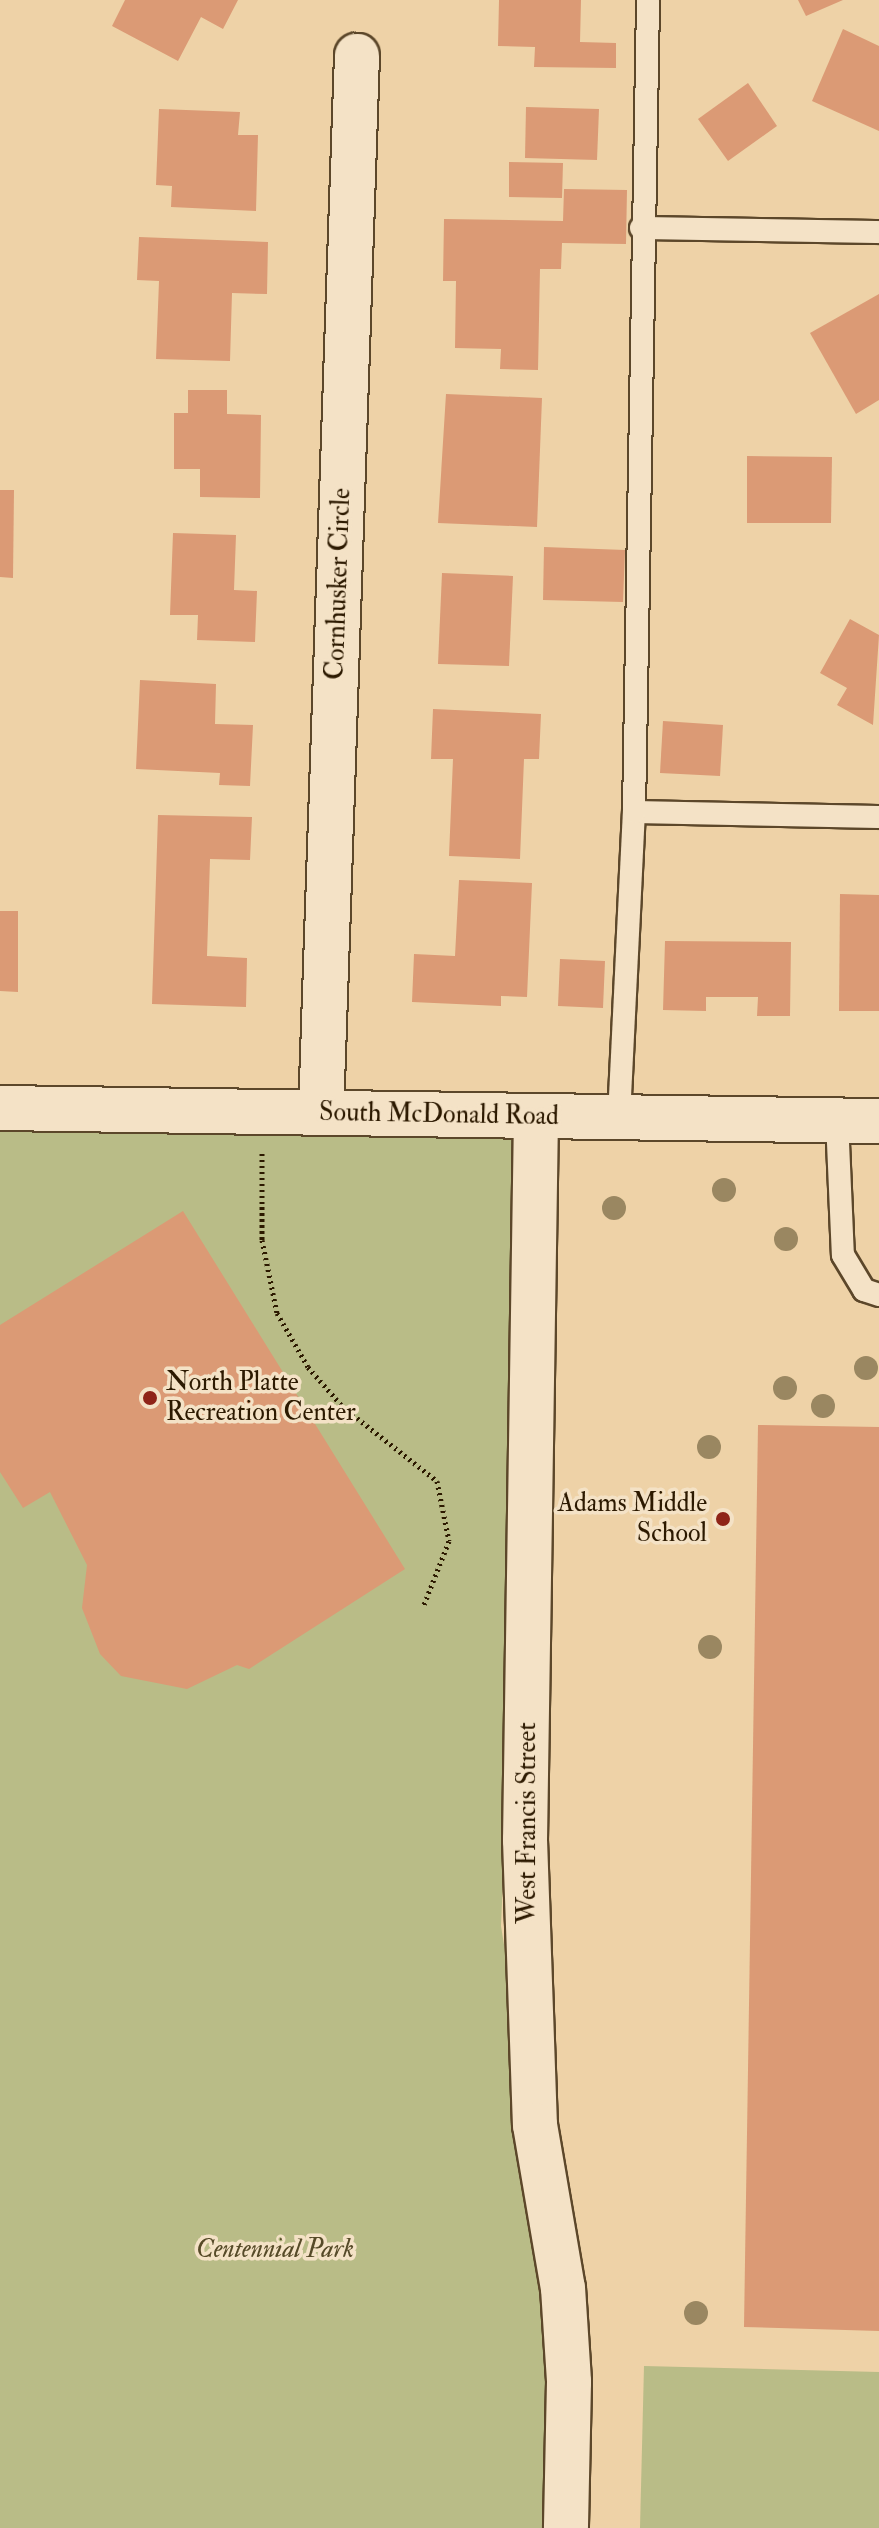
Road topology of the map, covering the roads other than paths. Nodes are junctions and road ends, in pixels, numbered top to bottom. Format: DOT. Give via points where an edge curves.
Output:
graph roads {
  1 [pos="648,0"];
  2 [pos="357,56"];
  3 [pos="641,228"];
  4 [pos="879,232"];
  5 [pos="634,812"];
  6 [pos="879,817"];
  7 [pos="0,1108"];
  8 [pos="321,1113"];
  9 [pos="536,1116"];
  10 [pos="619,1117"];
  11 [pos="858,1120"];
  12 [pos="879,1295"];
  13 [pos="566,2528"];
  1 -- 3 [label="lane"];
  2 -- 8 [label="street, Cornhusker Circle"];
  3 -- 4 [label="lane"];
  3 -- 5 [label="lane"];
  5 -- 6 [label="lane"];
  5 -- 10 [label="lane"];
  7 -- 8 [label="street, South McDonald Road"];
  8 -- 9 [label="street, South McDonald Road"];
  9 -- 10 [label="street, South McDonald Road"];
  9 -- 13 [label="street, West Francis Street" via="525,1840 535,2125 563,2288 568,2368"];
  10 -- 11 [label="street, South McDonald Road"];
  11 -- 12 [label="lane" via="843,1255 864,1290"];
}
